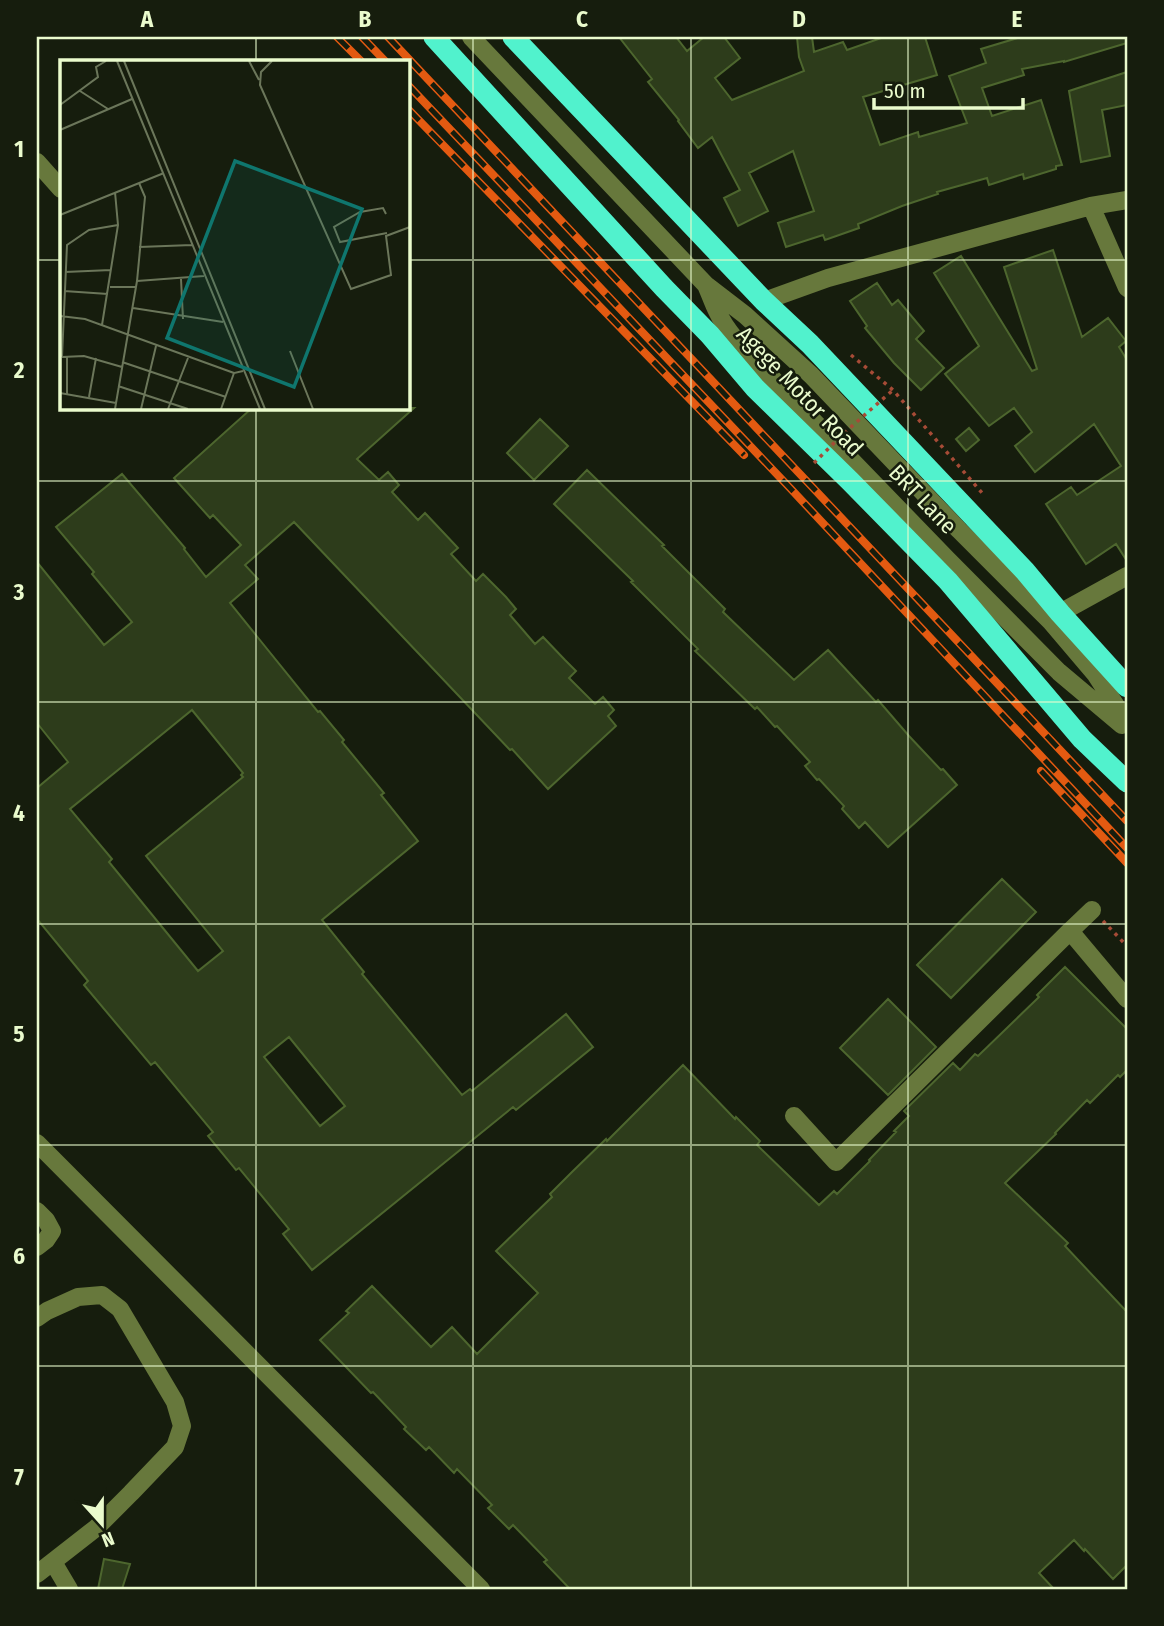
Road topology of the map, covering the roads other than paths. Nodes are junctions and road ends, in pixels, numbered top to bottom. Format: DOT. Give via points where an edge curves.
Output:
graph roads {
  1 [pos="434,37"];
  2 [pos="471,37"];
  3 [pos="513,37"];
  4 [pos="37,162"];
  5 [pos="60,188"];
  6 [pos="1127,200"];
  7 [pos="1091,206"];
  8 [pos="706,285"];
  9 [pos="1127,288"];
  10 [pos="764,301"];
  11 [pos="1127,576"];
  12 [pos="1060,613"];
  13 [pos="1127,687"];
  14 [pos="1127,723"];
  15 [pos="1127,729"];
  16 [pos="1127,782"];
  17 [pos="1092,910"];
  18 [pos="1070,931"];
  19 [pos="1127,999"];
  20 [pos="794,1116"];
  21 [pos="37,1143"];
  22 [pos="37,1211"];
  23 [pos="37,1247"];
  24 [pos="37,1318"];
  25 [pos="53,1562"];
  26 [pos="37,1574"];
  27 [pos="69,1589"];
  28 [pos="481,1589"];
  1 -- 16 [label="highway, Agege Motor Road" via="755,388 948,581 1082,739"];
  2 -- 8 [label="street, BRT Lane"];
  3 -- 10 [label="highway, Agege Motor Road"];
  4 -- 5 [label="street"];
  6 -- 7 [label="street"];
  7 -- 9 [label="street"];
  7 -- 10 [label="street" via="828,278"];
  8 -- 14 [label="street, BRT Lane" via="811,374 1051,622 1096,675"];
  8 -- 15 [label="street, BRT Lane" via="717,313 767,373 1059,672"];
  10 -- 12 [label="highway, Agege Motor Road" via="1007,551"];
  11 -- 12 [label="street"];
  12 -- 13 [label="highway, Agege Motor Road"];
  17 -- 18 [label="street"];
  18 -- 19 [label="street"];
  18 -- 20 [label="street" via="836,1162"];
  21 -- 28 [label="street"];
  22 -- 23 [label="street" via="52,1231"];
  24 -- 25 [label="street" via="78,1297 102,1294 120,1309 175,1402 182,1426 175,1447 96,1528"];
  25 -- 26 [label="street"];
  25 -- 27 [label="street"];
}
